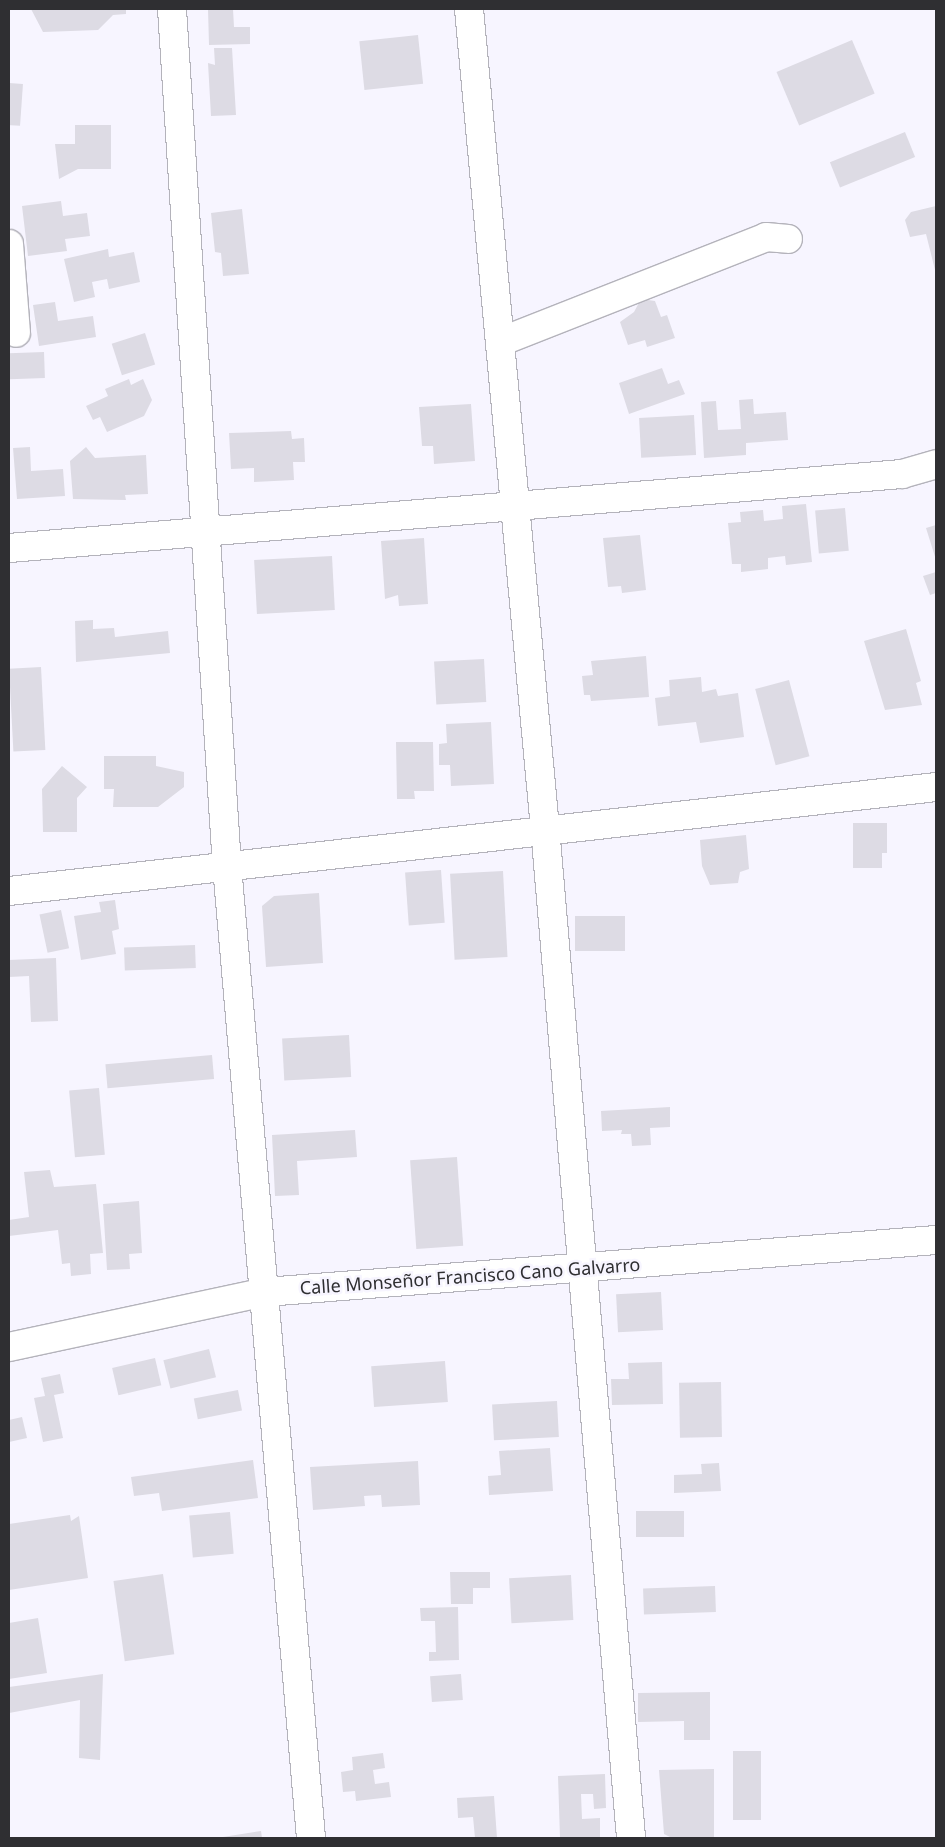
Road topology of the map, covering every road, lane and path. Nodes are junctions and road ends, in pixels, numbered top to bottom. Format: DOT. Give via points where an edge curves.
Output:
graph roads {
  1 [pos="172,9"];
  2 [pos="469,9"];
  3 [pos="788,239"];
  4 [pos="9,244"];
  5 [pos="16,333"];
  6 [pos="500,342"];
  7 [pos="936,464"];
  8 [pos="516,504"];
  9 [pos="207,533"];
  10 [pos="9,548"];
  11 [pos="936,787"];
  12 [pos="545,828"];
  13 [pos="227,866"];
  14 [pos="9,891"];
  15 [pos="936,1240"];
  16 [pos="583,1268"];
  17 [pos="266,1292"];
  18 [pos="9,1347"];
  19 [pos="311,1838"];
  20 [pos="631,1838"];
  1 -- 9 [label="street"];
  2 -- 6 [label="street"];
  3 -- 6 [label="street" via="766,238"];
  4 -- 5 [label="street"];
  6 -- 8 [label="street"];
  7 -- 8 [label="street" via="902,474"];
  8 -- 9 [label="street"];
  8 -- 12 [label="street"];
  9 -- 10 [label="street"];
  9 -- 13 [label="street"];
  11 -- 12 [label="street"];
  12 -- 13 [label="street"];
  12 -- 16 [label="street"];
  13 -- 14 [label="street"];
  13 -- 17 [label="street"];
  15 -- 16 [label="street, Calle Monseñor Francisco Cano Galvarro"];
  16 -- 17 [label="street, Calle Monseñor Francisco Cano Galvarro"];
  16 -- 20 [label="street"];
  17 -- 18 [label="street, Calle Monseñor Francisco Cano Galvarro"];
  17 -- 19 [label="street"];
}
